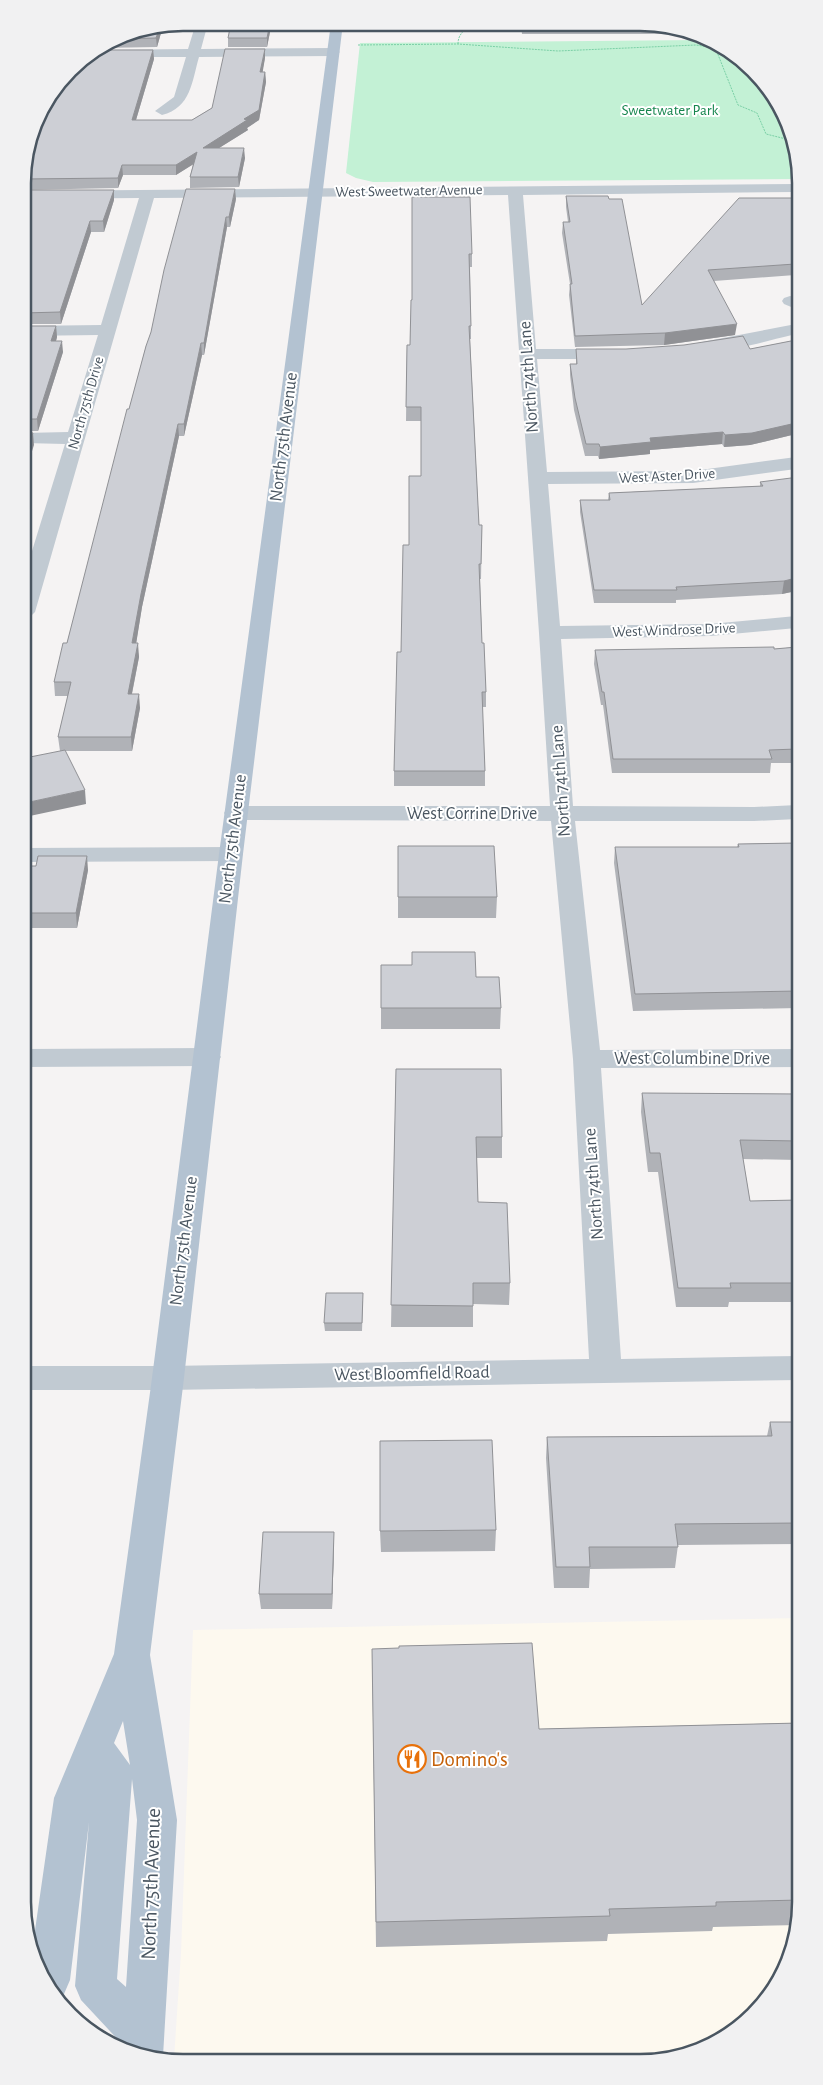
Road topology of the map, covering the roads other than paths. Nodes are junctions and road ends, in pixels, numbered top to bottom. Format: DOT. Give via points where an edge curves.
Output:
graph roads {
  1 [pos="200,31"];
  2 [pos="336,31"];
  3 [pos="334,49"];
  4 [pos="194,53"];
  5 [pos="104,54"];
  6 [pos="162,111"];
  7 [pos="792,188"];
  8 [pos="515,190"];
  9 [pos="316,192"];
  10 [pos="148,194"];
  11 [pos="32,195"];
  12 [pos="108,330"];
  13 [pos="792,330"];
  14 [pos="32,331"];
  15 [pos="691,349"];
  16 [pos="627,353"];
  17 [pos="527,354"];
  18 [pos="32,438"];
  19 [pos="76,438"];
  20 [pos="792,464"];
  21 [pos="537,478"];
  22 [pos="32,565"];
  23 [pos="792,622"];
  24 [pos="550,633"];
  25 [pos="792,812"];
  26 [pos="236,813"];
  27 [pos="562,814"];
  28 [pos="231,854"];
  29 [pos="32,855"];
  30 [pos="207,1057"];
  31 [pos="31,1058"];
  32 [pos="791,1058"];
  33 [pos="587,1059"];
  34 [pos="791,1368"];
  35 [pos="606,1372"];
  36 [pos="31,1378"];
  37 [pos="168,1378"];
  38 [pos="132,1654"];
  39 [pos="94,1746"];
  40 [pos="50,1974"];
  41 [pos="143,2046"];
  1 -- 4 [label="street"];
  2 -- 3 [label="main road, North 75th Avenue"];
  3 -- 4 [label="street"];
  3 -- 9 [label="main road, North 75th Avenue"];
  4 -- 5 [label="street"];
  4 -- 6 [label="street" via="180,100"];
  7 -- 8 [label="street, West Sweetwater Avenue"];
  8 -- 9 [label="street, West Sweetwater Avenue"];
  8 -- 17 [label="street, North 74th Lane"];
  9 -- 10 [label="street, West Sweetwater Avenue"];
  9 -- 26 [label="main road, North 75th Avenue"];
  10 -- 11 [label="street, West Sweetwater Avenue"];
  10 -- 12 [label="street, North 75th Drive"];
  12 -- 14 [label="street"];
  12 -- 19 [label="street, North 75th Drive"];
  13 -- 15 [label="street" via="742,342"];
  16 -- 17 [label="street"];
  17 -- 21 [label="street, North 74th Lane"];
  18 -- 19 [label="street"];
  19 -- 22 [label="street, North 75th Drive"];
  20 -- 21 [label="street, West Aster Drive" via="693,477"];
  21 -- 24 [label="street, North 74th Lane"];
  23 -- 24 [label="street, West Windrose Drive" via="710,630"];
  24 -- 27 [label="street, North 74th Lane"];
  25 -- 27 [label="street, West Corrine Drive"];
  26 -- 27 [label="street, West Corrine Drive"];
  26 -- 28 [label="main road, North 75th Avenue"];
  27 -- 33 [label="street, North 74th Lane"];
  28 -- 29 [label="street"];
  28 -- 30 [label="main road, North 75th Avenue"];
  30 -- 31 [label="street"];
  30 -- 37 [label="main road, North 75th Avenue"];
  32 -- 33 [label="street, West Columbine Drive"];
  33 -- 35 [label="street, North 74th Lane"];
  34 -- 35 [label="street, West Bloomfield Road"];
  35 -- 37 [label="street, West Bloomfield Road"];
  36 -- 37 [label="street, West Bloomfield Road"];
  37 -- 38 [label="main road, North 75th Avenue"];
  38 -- 39 [label="main road, North 75th Avenue"];
  38 -- 41 [label="main road, North 75th Avenue" via="157,1820"];
  39 -- 40 [label="main road, North 75th Avenue" via="73,1798"];
  39 -- 41 [label="main road" via="113,1771 96,1986"];
}
